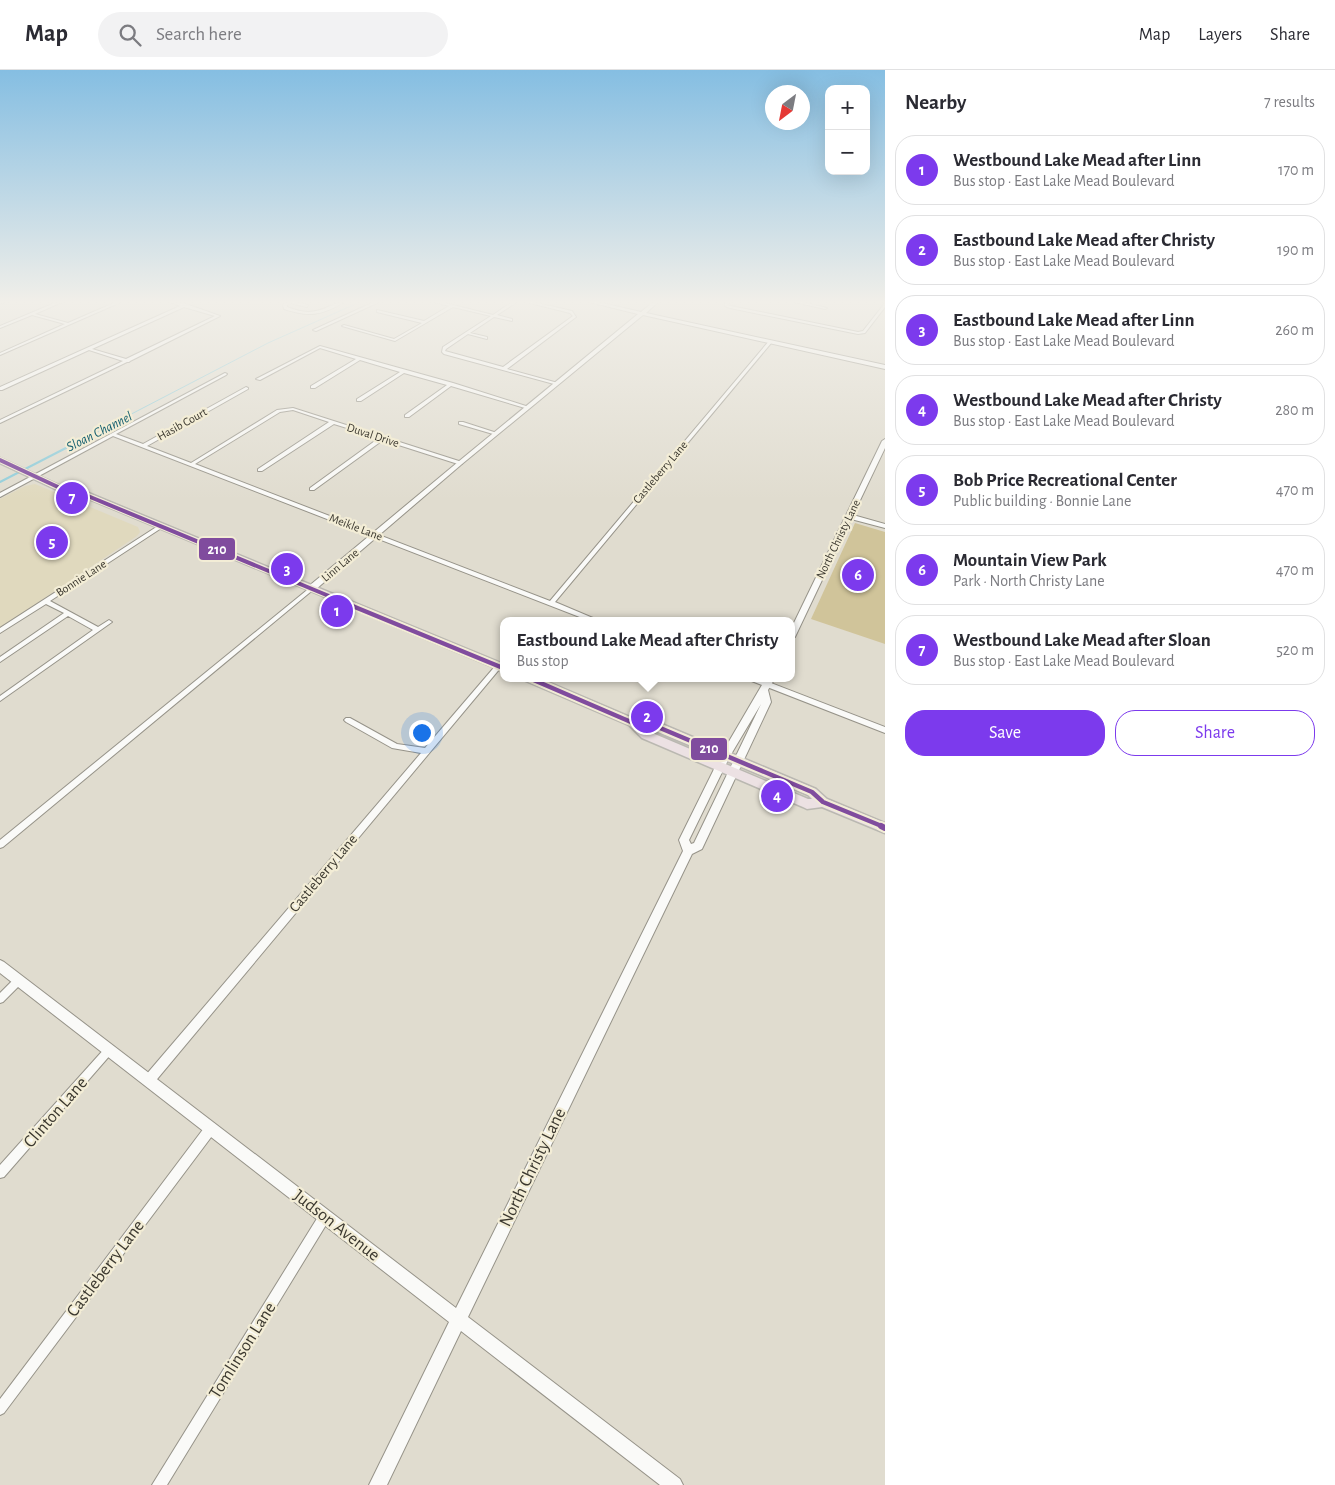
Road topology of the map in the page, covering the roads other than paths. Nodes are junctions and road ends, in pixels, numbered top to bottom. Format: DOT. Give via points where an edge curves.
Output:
graph roads {
  1 [pos="47,368"];
  2 [pos="113,368"];
  3 [pos="279,368"];
  4 [pos="343,368"];
  5 [pos="394,368"];
  6 [pos="501,368"];
  7 [pos="574,368"];
  8 [pos="748,368"];
  9 [pos="504,369"];
  10 [pos="404,371"];
  11 [pos="225,374"];
  12 [pos="258,379"];
  13 [pos="0,383"];
  14 [pos="556,383"];
  15 [pos="451,384"];
  16 [pos="7,386"];
  17 [pos="313,386"];
  18 [pos="246,388"];
  19 [pos="0,389"];
  20 [pos="359,400"];
  21 [pos="527,407"];
  22 [pos="407,416"];
  23 [pos="0,422"];
  24 [pos="333,422"];
  25 [pos="461,423"];
  26 [pos="495,433"];
  27 [pos="114,435"];
  28 [pos="382,438"];
  29 [pos="885,441"];
  30 [pos="143,446"];
  31 [pos="0,455"];
  32 [pos="0,460"];
  33 [pos="460,463"];
  34 [pos="192,464"];
  35 [pos="260,470"];
  36 [pos="35,473"];
  37 [pos="312,489"];
  38 [pos="0,495"];
  39 [pos="849,516"];
  40 [pos="161,526"];
  41 [pos="885,526"];
  42 [pos="376,535"];
  43 [pos="312,588"];
  44 [pos="46,601"];
  45 [pos="551,603"];
  46 [pos="67,614"];
  47 [pos="588,617"];
  48 [pos="109,622"];
  49 [pos="795,629"];
  50 [pos="98,630"];
  51 [pos="0,631"];
  52 [pos="0,660"];
  53 [pos="500,667"];
  54 [pos="500,668"];
  55 [pos="537,682"];
  56 [pos="768,685"];
  57 [pos="0,699"];
  58 [pos="348,720"];
  59 [pos="631,722"];
  60 [pos="885,730"];
  61 [pos="426,752"];
  62 [pos="726,755"];
  63 [pos="739,761"];
  64 [pos="720,766"];
  65 [pos="733,772"];
  66 [pos="823,802"];
  67 [pos="885,828"];
  68 [pos="0,845"];
  69 [pos="688,851"];
  70 [pos="0,966"];
  71 [pos="19,980"];
  72 [pos="0,999"];
  73 [pos="109,1050"];
  74 [pos="148,1080"];
  75 [pos="211,1128"];
  76 [pos="0,1173"];
  77 [pos="325,1216"];
  78 [pos="458,1318"];
  79 [pos="0,1409"];
  80 [pos="159,1485"];
  81 [pos="378,1485"];
  82 [pos="674,1485"];
  1 -- 16 [label="street"];
  2 -- 23 [label="street"];
  3 -- 12 [label="street"];
  4 -- 17 [label="street"];
  5 -- 10 [label="street"];
  6 -- 9 [label="street"];
  7 -- 14 [label="street, Linn Lane"];
  8 -- 45 [label="street, Castleberry Lane"];
  9 -- 14 [label="street"];
  10 -- 15 [label="street"];
  10 -- 20 [label="street"];
  11 -- 27 [label="street"];
  13 -- 16 [label="street"];
  14 -- 21 [label="street, Linn Lane"];
  15 -- 21 [label="street"];
  15 -- 22 [label="street"];
  16 -- 19 [label="street"];
  18 -- 30 [label="street, Hasib Court"];
  21 -- 26 [label="street, Linn Lane"];
  24 -- 28 [label="street, Duval Drive"];
  24 -- 34 [label="street, Duval Drive" via="293,409 279,411"];
  24 -- 35 [label="street"];
  25 -- 26 [label="street"];
  26 -- 33 [label="street, Linn Lane"];
  27 -- 30 [label="street, Meikle Lane"];
  27 -- 36 [label="street"];
  28 -- 33 [label="street, Duval Drive"];
  28 -- 37 [label="street"];
  29 -- 39 [label="street, North Christy Lane"];
  30 -- 34 [label="street, Meikle Lane"];
  31 -- 36 [label="main road" via="23,463"];
  32 -- 36 [label="main road"];
  33 -- 42 [label="street, Linn Lane"];
  34 -- 42 [label="street, Meikle Lane"];
  36 -- 38 [label="street"];
  36 -- 40 [label="main road" via="73,494 84,494"];
  39 -- 41 [label="street"];
  39 -- 49 [label="street, North Christy Lane"];
  40 -- 43 [label="main road"];
  40 -- 44 [label="street, Bonnie Lane"];
  42 -- 43 [label="street, Linn Lane"];
  42 -- 45 [label="street, Meikle Lane"];
  43 -- 53 [label="main road"];
  43 -- 68 [label="street, Linn Lane"];
  44 -- 46 [label="street"];
  44 -- 51 [label="street, Bonnie Lane"];
  45 -- 47 [label="street, Meikle Lane"];
  46 -- 50 [label="street"];
  46 -- 52 [label="street"];
  48 -- 50 [label="street"];
  50 -- 57 [label="street"];
  54 -- 61 [label="street, Castleberry Lane"];
  55 -- 59 [label="main road"];
  56 -- 60 [label="street"];
  56 -- 62 [label="street, North Christy Lane"];
  56 -- 63 [label="street, North Christy Lane" via="766,702"];
  58 -- 61 [label="street" via="395,746"];
  59 -- 62 [label="main road" via="653,725"];
  59 -- 64 [label="main road" via="646,735"];
  61 -- 74 [label="street, Castleberry Lane"];
  62 -- 63 [label="main road"];
  62 -- 64 [label="street, North Christy Lane"];
  63 -- 65 [label="street, North Christy Lane"];
  63 -- 66 [label="main road" via="812,792"];
  64 -- 65 [label="main road"];
  64 -- 69 [label="street, North Christy Lane" via="684,840"];
  65 -- 66 [label="main road" via="807,804"];
  65 -- 69 [label="street, North Christy Lane" via="698,846"];
  66 -- 67 [label="main road"];
  69 -- 78 [label="street, North Christy Lane"];
  70 -- 71 [label="street, Judson Avenue"];
  71 -- 72 [label="street"];
  71 -- 73 [label="street, Judson Avenue"];
  73 -- 74 [label="street, Judson Avenue"];
  73 -- 76 [label="street, Clinton Lane"];
  74 -- 75 [label="street, Judson Avenue"];
  75 -- 77 [label="street, Judson Avenue"];
  75 -- 79 [label="street, Castleberry Lane"];
  77 -- 78 [label="street, Judson Avenue"];
  77 -- 80 [label="street, Tomlinson Lane"];
  78 -- 81 [label="street, North Christy Lane"];
  78 -- 82 [label="street, Judson Avenue"];
}
